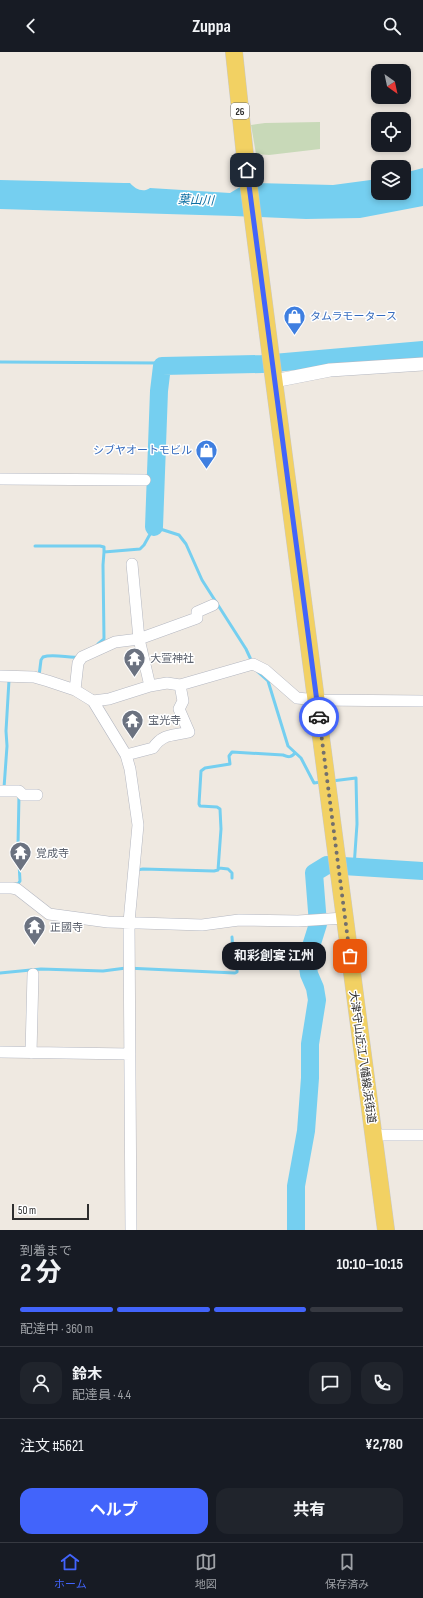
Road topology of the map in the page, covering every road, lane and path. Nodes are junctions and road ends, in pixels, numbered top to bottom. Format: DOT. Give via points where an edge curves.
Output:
graph roads {
  1 [pos="234,52"];
  2 [pos="423,364"];
  3 [pos="273,370"];
  4 [pos="0,479"];
  5 [pos="145,480"];
  6 [pos="132,564"];
  7 [pos="213,605"];
  8 [pos="139,639"];
  9 [pos="0,676"];
  10 [pos="180,685"];
  11 [pos="150,686"];
  12 [pos="75,690"];
  13 [pos="317,700"];
  14 [pos="423,701"];
  15 [pos="93,702"];
  16 [pos="126,755"];
  17 [pos="0,791"];
  18 [pos="37,795"];
  19 [pos="0,888"];
  20 [pos="344,918"];
  21 [pos="129,922"];
  22 [pos="33,974"];
  23 [pos="0,1052"];
  24 [pos="31,1053"];
  25 [pos="130,1054"];
  26 [pos="374,1135"];
  27 [pos="423,1135"];
  28 [pos="131,1230"];
  29 [pos="386,1230"];
  1 -- 3 [label="main road, 大津守山近江八幡線;浜街道 / 26"];
  2 -- 3 [label="street" via="330,370"];
  3 -- 13 [label="main road, 大津守山近江八幡線;浜街道 / 26"];
  4 -- 5 [label="street"];
  6 -- 8 [label="street"];
  7 -- 8 [label="street" via="197,612 198,618"];
  8 -- 11 [label="street"];
  8 -- 12 [label="street" via="115,642 82,657 78,663"];
  9 -- 12 [label="street" via="34,677"];
  10 -- 11 [label="street" via="167,683"];
  10 -- 13 [label="street" via="253,664 265,670 297,698"];
  10 -- 16 [label="street" via="183,701 179,709 189,732 163,737 153,748"];
  11 -- 15 [label="street"];
  12 -- 15 [label="street"];
  13 -- 14 [label="street"];
  13 -- 20 [label="main road, 大津守山近江八幡線;浜街道 / 26"];
  15 -- 16 [label="street"];
  16 -- 21 [label="street" via="138,825"];
  17 -- 18 [label="street" via="19,791 22,795"];
  19 -- 21 [label="street" via="17,889 49,914 108,922"];
  20 -- 21 [label="street" via="298,921 239,920 202,925"];
  20 -- 26 [label="main road, 大津守山近江八幡線;浜街道 / 26"];
  21 -- 25 [label="street"];
  22 -- 24 [label="street"];
  23 -- 24 [label="street"];
  24 -- 25 [label="street"];
  25 -- 28 [label="street"];
  26 -- 27 [label="street"];
  26 -- 29 [label="main road, 大津守山近江八幡線;浜街道 / 26"];
}
